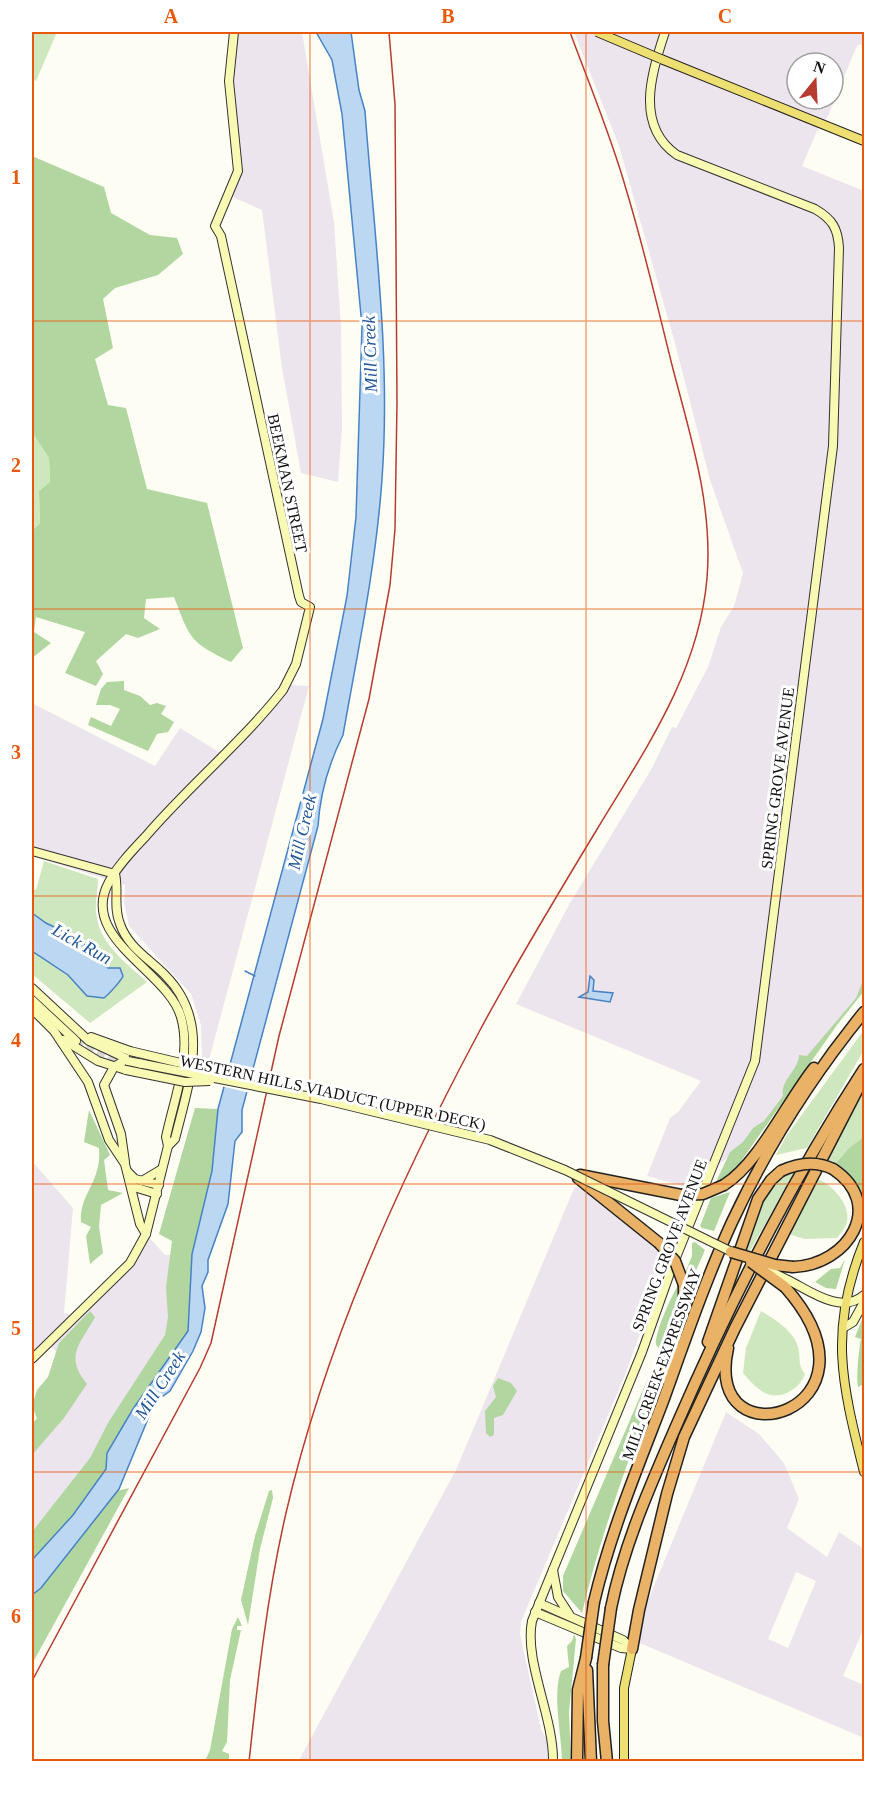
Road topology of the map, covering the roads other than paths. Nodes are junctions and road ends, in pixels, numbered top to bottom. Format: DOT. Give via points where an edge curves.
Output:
graph roads {
  1 [pos="234,32"];
  2 [pos="597,32"];
  3 [pos="665,32"];
  4 [pos="864,141"];
  5 [pos="32,851"];
  6 [pos="115,874"];
  7 [pos="32,988"];
  8 [pos="32,1000"];
  9 [pos="32,1009"];
  10 [pos="864,1010"];
  11 [pos="54,1032"];
  12 [pos="80,1036"];
  13 [pos="81,1052"];
  14 [pos="125,1061"];
  15 [pos="138,1063"];
  16 [pos="114,1067"];
  17 [pos="864,1069"];
  18 [pos="864,1077"];
  19 [pos="220,1081"];
  20 [pos="125,1164"];
  21 [pos="162,1169"];
  22 [pos="565,1170"];
  23 [pos="128,1172"];
  24 [pos="142,1181"];
  25 [pos="130,1182"];
  26 [pos="158,1190"];
  27 [pos="614,1193"];
  28 [pos="687,1231"];
  29 [pos="146,1234"];
  30 [pos="864,1242"];
  31 [pos="731,1252"];
  32 [pos="751,1262"];
  33 [pos="786,1283"];
  34 [pos="864,1295"];
  35 [pos="864,1302"];
  36 [pos="846,1304"];
  37 [pos="735,1328"];
  38 [pos="843,1328"];
  39 [pos="677,1346"];
  40 [pos="32,1359"];
  41 [pos="703,1363"];
  42 [pos="864,1472"];
  43 [pos="553,1570"];
  44 [pos="539,1603"];
  45 [pos="536,1612"];
  46 [pos="570,1616"];
  47 [pos="632,1649"];
  48 [pos="586,1658"];
  49 [pos="553,1761"];
  50 [pos="577,1761"];
  51 [pos="591,1761"];
  52 [pos="607,1761"];
  53 [pos="624,1761"];
  1 -- 6 [label="main road, BEEKMAN STREET" via="229,81 238,171 215,226 221,236 299,596 310,607 296,664 283,690 157,823"];
  2 -- 4 [label="main road, bridge"];
  3 -- 28 [label="main road, SPRING GROVE AVENUE" via="649,109 651,124 662,143 677,155 825,215 837,229 839,248 833,446 756,1052 746,1087"];
  5 -- 6 [label="main road"];
  6 -- 21 [label="main road" via="116,909 123,932 130,944 177,989 193,1027 192,1071 175,1139 168,1146"];
  7 -- 12 [label="main road, WESTERN HILLS VIADUCT (UPPER DECK)"];
  8 -- 12 [label="main road"];
  9 -- 11 [label="main road"];
  10 -- 27 [label="highway, bridge" via="805,1079 734,1179 703,1194"];
  10 -- 39 [label="highway, MILL CREEK EXPRESSWAY" via="811,1084 752,1183"];
  11 -- 13 [label="main road"];
  11 -- 20 [label="main road" via="81,1069 109,1140"];
  12 -- 15 [label="main road, WESTERN HILLS VIADUCT (UPPER DECK)"];
  12 -- 19 [label="main road, bridge" via="185,1064"];
  13 -- 14 [label="main road, WESTERN HILLS VIADUCT (UPPER DECK)"];
  13 -- 16 [label="main road"];
  14 -- 15 [label="main road, WESTERN HILLS VIADUCT (UPPER DECK), bridge"];
  14 -- 16 [label="main road"];
  14 -- 19 [label="main road, bridge"];
  15 -- 31 [label="main road, WESTERN HILLS VIADUCT (UPPER DECK), bridge" via="490,1140 565,1170"];
  16 -- 19 [label="main road, bridge" via="185,1082"];
  16 -- 20 [label="main road" via="105,1079 105,1094 121,1134"];
  17 -- 41 [label="highway, MILL CREEK EXPRESSWAY" via="795,1185"];
  18 -- 37 [label="highway"];
  19 -- 22 [label="main road, bridge" via="458,1132"];
  20 -- 23 [label="main road"];
  21 -- 24 [label="main road"];
  21 -- 26 [label="main road"];
  22 -- 27 [label="highway, bridge"];
  22 -- 27 [label="highway, bridge"];
  23 -- 24 [label="main road"];
  23 -- 25 [label="main road"];
  24 -- 26 [label="main road"];
  25 -- 26 [label="main road" via="134,1187"];
  25 -- 29 [label="main road"];
  26 -- 29 [label="main road"];
  27 -- 28 [label="main road"];
  27 -- 39 [label="highway, bridge" via="675,1261 684,1285"];
  28 -- 43 [label="main road, SPRING GROVE AVENUE"];
  29 -- 40 [label="main road" via="130,1263"];
  30 -- 36 [label="main road"];
  31 -- 32 [label="main road, WESTERN HILLS VIADUCT (UPPER DECK), bridge"];
  31 -- 41 [label="highway, bridge" via="775,1265 793,1267 835,1256 854,1232 858,1208 854,1194 833,1169 822,1165 805,1164 771,1180 758,1199 714,1323"];
  32 -- 33 [label="highway, bridge"];
  33 -- 36 [label="main road"];
  33 -- 37 [label="highway" via="813,1319 825,1354 824,1380 805,1406 773,1415 757,1412 737,1398 726,1365"];
  34 -- 36 [label="main road"];
  35 -- 38 [label="main road" via="853,1322"];
  36 -- 38 [label="main road"];
  37 -- 47 [label="highway" via="694,1415 670,1483"];
  38 -- 42 [label="main road" via="843,1386"];
  39 -- 48 [label="highway, MILL CREEK EXPRESSWAY, bridge" via="651,1433 605,1560"];
  41 -- 52 [label="highway, MILL CREEK EXPRESSWAY, bridge" via="638,1518 611,1608 603,1665"];
  43 -- 44 [label="main road, SPRING GROVE AVENUE"];
  43 -- 46 [label="main road" via="558,1597"];
  44 -- 45 [label="main road, SPRING GROVE AVENUE"];
  44 -- 46 [label="main road"];
  45 -- 47 [label="main road" via="621,1648"];
  45 -- 49 [label="main road, SPRING GROVE AVENUE" via="530,1639 553,1740"];
  46 -- 47 [label="main road" via="623,1640"];
  47 -- 53 [label="main road" via="624,1688"];
  48 -- 50 [label="highway" via="578,1689"];
  48 -- 51 [label="highway, MILL CREEK EXPRESSWAY"];
}
